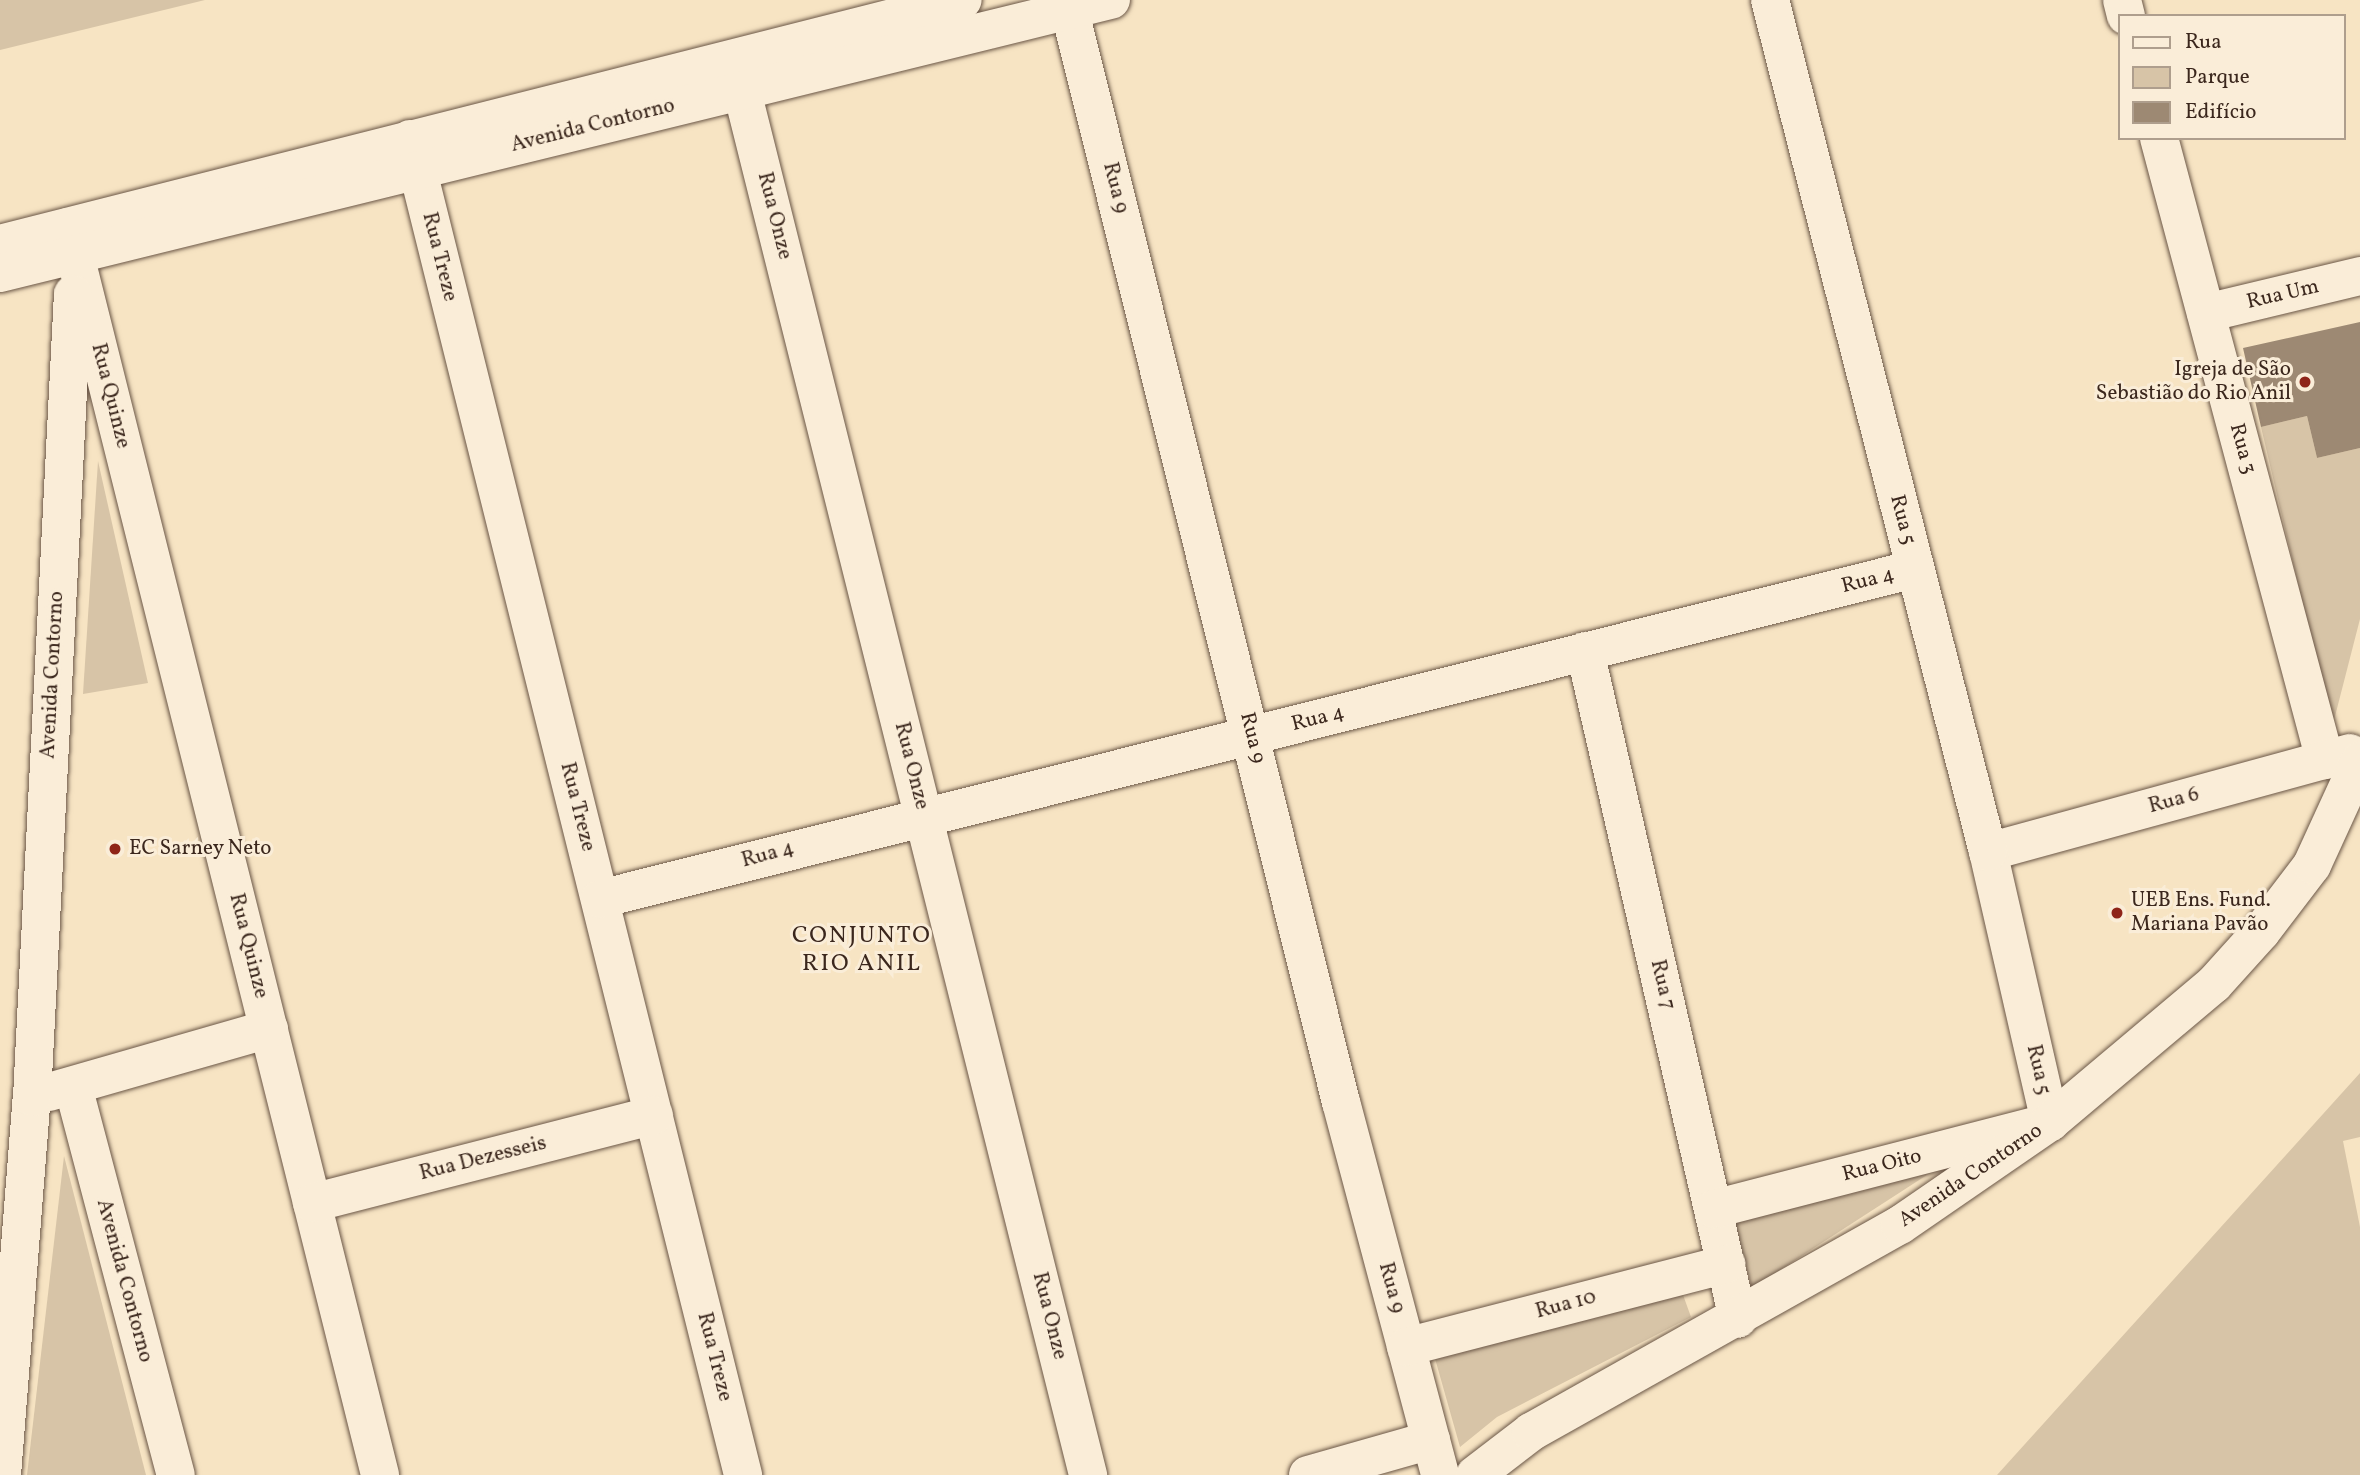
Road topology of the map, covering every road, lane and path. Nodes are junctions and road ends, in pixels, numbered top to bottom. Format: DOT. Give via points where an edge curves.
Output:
graph roads {
  1 [pos="963,0"];
  2 [pos="1111,0"];
  3 [pos="1770,0"];
  4 [pos="1069,5"];
  5 [pos="738,74"];
  6 [pos="2160,140"];
  7 [pos="414,154"];
  8 [pos="71,240"];
  9 [pos="0,244"];
  10 [pos="0,273"];
  11 [pos="2360,276"];
  12 [pos="2206,313"];
  13 [pos="1915,569"];
  14 [pos="1585,650"];
  15 [pos="1252,736"];
  16 [pos="2348,757"];
  17 [pos="923,815"];
  18 [pos="1987,852"];
  19 [pos="600,899"];
  20 [pos="269,1029"];
  21 [pos="73,1086"];
  22 [pos="32,1097"];
  23 [pos="654,1115"];
  24 [pos="2050,1122"];
  25 [pos="312,1203"];
  26 [pos="1714,1209"];
  27 [pos="1726,1264"];
  28 [pos="1738,1319"];
  29 [pos="1406,1347"];
  30 [pos="1436,1458"];
  31 [pos="2,1475"];
  32 [pos="176,1475"];
  33 [pos="380,1475"];
  34 [pos="743,1475"];
  35 [pos="1088,1475"];
  36 [pos="1308,1475"];
  37 [pos="1475,1475"];
  1 -- 5 [label="street, Avenida Contorno"];
  2 -- 4 [label="street, Avenida Contorno"];
  3 -- 13 [label="street, Rua 5"];
  4 -- 5 [label="street, Avenida Contorno"];
  4 -- 15 [label="street, Rua 9"];
  5 -- 7 [label="street, Avenida Contorno"];
  5 -- 17 [label="street, Rua Onze"];
  6 -- 12 [label="street, Rua 3"];
  7 -- 8 [label="street, Avenida Contorno"];
  7 -- 19 [label="street, Rua Treze"];
  8 -- 9 [label="street, Avenida Contorno"];
  8 -- 10 [label="street, Avenida Contorno"];
  8 -- 20 [label="street, Rua Quinze"];
  8 -- 22 [label="street, Avenida Contorno"];
  11 -- 12 [label="street, Rua Um"];
  12 -- 16 [label="street, Rua 3"];
  13 -- 14 [label="street, Rua 4"];
  13 -- 18 [label="street, Rua 5"];
  14 -- 15 [label="street, Rua 4"];
  14 -- 26 [label="street, Rua 7"];
  15 -- 17 [label="street, Rua 4"];
  15 -- 29 [label="street, Rua 9"];
  16 -- 18 [label="street, Rua 6"];
  16 -- 24 [label="street, Avenida Contorno" via="2312,865 2261,932 2214,984"];
  17 -- 19 [label="street, Rua 4"];
  17 -- 35 [label="street, Rua Onze"];
  18 -- 24 [label="street, Rua 5"];
  19 -- 23 [label="street, Rua Treze"];
  20 -- 21 [label="street"];
  20 -- 25 [label="street, Rua Quinze"];
  21 -- 22 [label="street"];
  21 -- 32 [label="street, Avenida Contorno"];
  22 -- 31 [label="street, Avenida Contorno"];
  23 -- 25 [label="street, Rua Dezesseis"];
  23 -- 34 [label="street, Rua Treze"];
  24 -- 26 [label="street, Rua Oito"];
  24 -- 28 [label="street, Avenida Contorno" via="1900,1225"];
  25 -- 33 [label="street, Rua Quinze"];
  26 -- 27 [label="street, Rua 7"];
  27 -- 28 [label="street, Rua 7"];
  27 -- 29 [label="street, Rua 10"];
  28 -- 37 [label="street, Avenida Contorno" via="1531,1433"];
  29 -- 30 [label="street, Rua 9"];
  30 -- 36 [label="street"];
}
